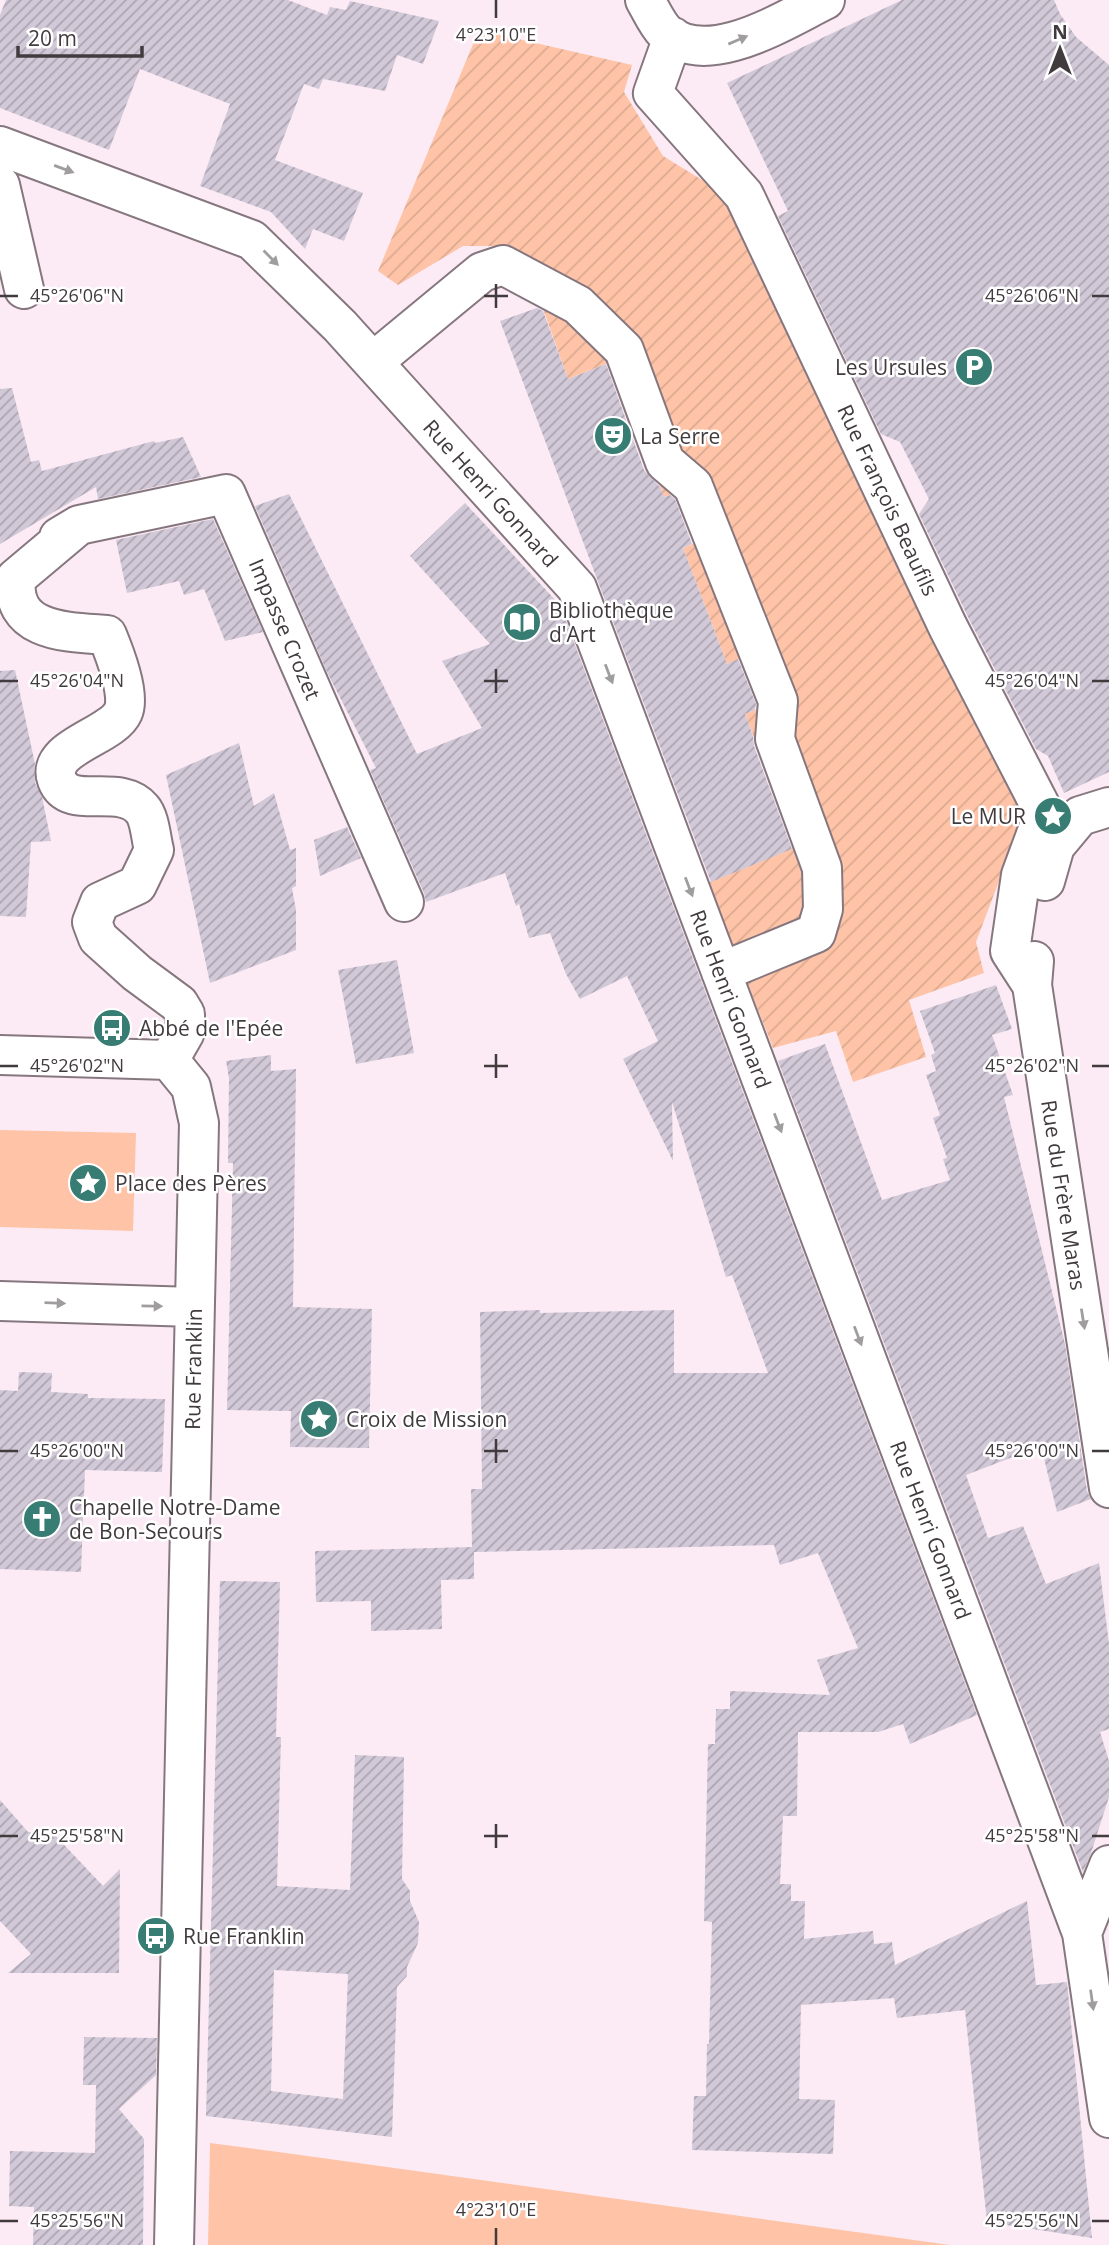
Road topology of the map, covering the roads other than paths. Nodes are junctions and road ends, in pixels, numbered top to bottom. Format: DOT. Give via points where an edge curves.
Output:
graph roads {
  1 [pos="645,0"];
  2 [pos="825,0"];
  3 [pos="673,37"];
  4 [pos="0,146"];
  5 [pos="0,185"];
  6 [pos="24,289"];
  7 [pos="373,362"];
  8 [pos="79,525"];
  9 [pos="0,573"];
  10 [pos="1109,807"];
  11 [pos="404,902"];
  12 [pos="721,972"];
  13 [pos="1032,985"];
  14 [pos="0,1055"];
  15 [pos="169,1059"];
  16 [pos="0,1301"];
  17 [pos="194,1307"];
  18 [pos="1109,1488"];
  19 [pos="1109,1865"];
  20 [pos="1082,1933"];
  21 [pos="1109,2118"];
  22 [pos="174,2245"];
  1 -- 3 [label="street"];
  3 -- 2 [label="street, one-way" via="688,45 726,45"];
  3 -- 13 [label="street, Rue François Beaufils" via="653,93 744,195 947,627 1044,813 1021,875 1010,951"];
  4 -- 7 [label="street, Rue Henri Gonnard, one-way" via="252,240"];
  5 -- 6 [label="street"];
  7 -- 12 [label="street, Rue Henri Gonnard, one-way" via="577,587"];
  7 -- 12 [label="street" via="482,272 502,265 578,306 624,350 665,462 693,486 778,701 775,739 822,868 823,909 816,933"];
  8 -- 9 [label="street"];
  8 -- 11 [label="street, Impasse Crozet" via="226,494"];
  8 -- 15 [label="street" via="16,578 14,592 24,611 41,627 107,635 121,669 125,710 116,724 64,753 56,778 73,796 128,797 144,811 154,850 136,885 100,902 92,922 97,938 179,1004 185,1014 185,1032"];
  10 -- 13 [label="street, Rue du Frère Maras" via="1080,816 1055,846 1039,904"];
  12 -- 20 [label="street, Rue Henri Gonnard, one-way"];
  13 -- 18 [label="street, Rue du Frère Maras, one-way"];
  14 -- 15 [label="street"];
  15 -- 17 [label="street, Rue Franklin" via="191,1087 198,1123"];
  16 -- 17 [label="street, one-way"];
  17 -- 22 [label="street, Rue Franklin"];
  19 -- 20 [label="street"];
  20 -- 21 [label="street, Rue Henri Gonnard, one-way"];
}
